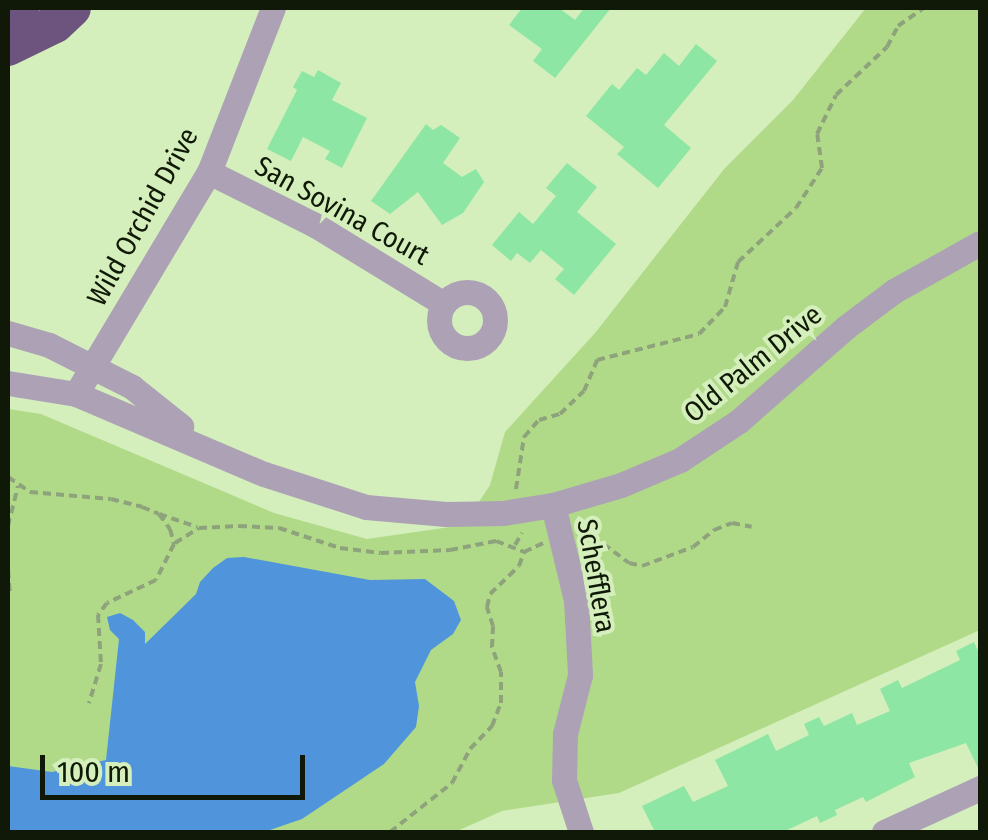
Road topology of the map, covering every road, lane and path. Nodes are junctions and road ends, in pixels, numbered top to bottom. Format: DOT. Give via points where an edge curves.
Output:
graph roads {
  1 [pos="20,8"];
  2 [pos="72,8"];
  3 [pos="273,8"];
  4 [pos="924,8"];
  5 [pos="8,16"];
  6 [pos="8,47"];
  7 [pos="209,172"];
  8 [pos="980,244"];
  9 [pos="444,304"];
  10 [pos="8,332"];
  11 [pos="93,366"];
  12 [pos="8,384"];
  13 [pos="76,394"];
  14 [pos="204,445"];
  15 [pos="8,477"];
  16 [pos="18,486"];
  17 [pos="552,505"];
  18 [pos="519,510"];
  19 [pos="158,514"];
  20 [pos="8,526"];
  21 [pos="752,527"];
  22 [pos="199,528"];
  23 [pos="561,539"];
  24 [pos="174,544"];
  25 [pos="516,546"];
  26 [pos="524,552"];
  27 [pos="8,570"];
  28 [pos="10,593"];
  29 [pos="89,703"];
  30 [pos="980,788"];
  31 [pos="390,832"];
  32 [pos="581,832"];
  33 [pos="884,832"];
  1 -- 5 [label="highway"];
  2 -- 6 [label="highway"];
  3 -- 7 [label="street, Wild Orchid Drive"];
  4 -- 18 [label="path" via="898,26 887,47 836,95 817,134 822,168 796,208 738,262 724,307 699,334 596,360 584,391 524,438 516,466"];
  7 -- 9 [label="street, San Sovina Court" via="315,225"];
  7 -- 11 [label="street, Wild Orchid Drive"];
  8 -- 17 [label="street, Old Palm Drive" via="894,291 739,421 680,460"];
  10 -- 11 [label="street, Old Palm Drive"];
  11 -- 13 [label="street, Wild Orchid Drive"];
  11 -- 14 [label="street, Old Palm Drive" via="132,387"];
  12 -- 13 [label="street, Old Palm Drive"];
  13 -- 14 [label="street, Old Palm Drive"];
  14 -- 18 [label="street, Old Palm Drive" via="264,474 366,507 446,514"];
  15 -- 16 [label="path"];
  16 -- 19 [label="path" via="49,496 111,499"];
  16 -- 20 [label="path"];
  17 -- 18 [label="street, Old Palm Drive"];
  17 -- 23 [label="street, Schefflera"];
  18 -- 25 [label="path" via="523,536"];
  19 -- 22 [label="path"];
  19 -- 24 [label="path"];
  21 -- 23 [label="path" via="714,530 693,547 642,566 594,536"];
  22 -- 24 [label="path"];
  22 -- 25 [label="path" via="279,528 340,548 382,553 496,540"];
  23 -- 26 [label="path"];
  23 -- 32 [label="street, Schefflera" via="576,600 580,675 564,734 564,780"];
  24 -- 29 [label="path" via="156,580 98,615 101,664"];
  25 -- 26 [label="path"];
  26 -- 31 [label="path" via="487,607 501,672 501,703 492,726 470,749 452,784"];
  27 -- 28 [label="path"];
  30 -- 33 [label="street"];
}
